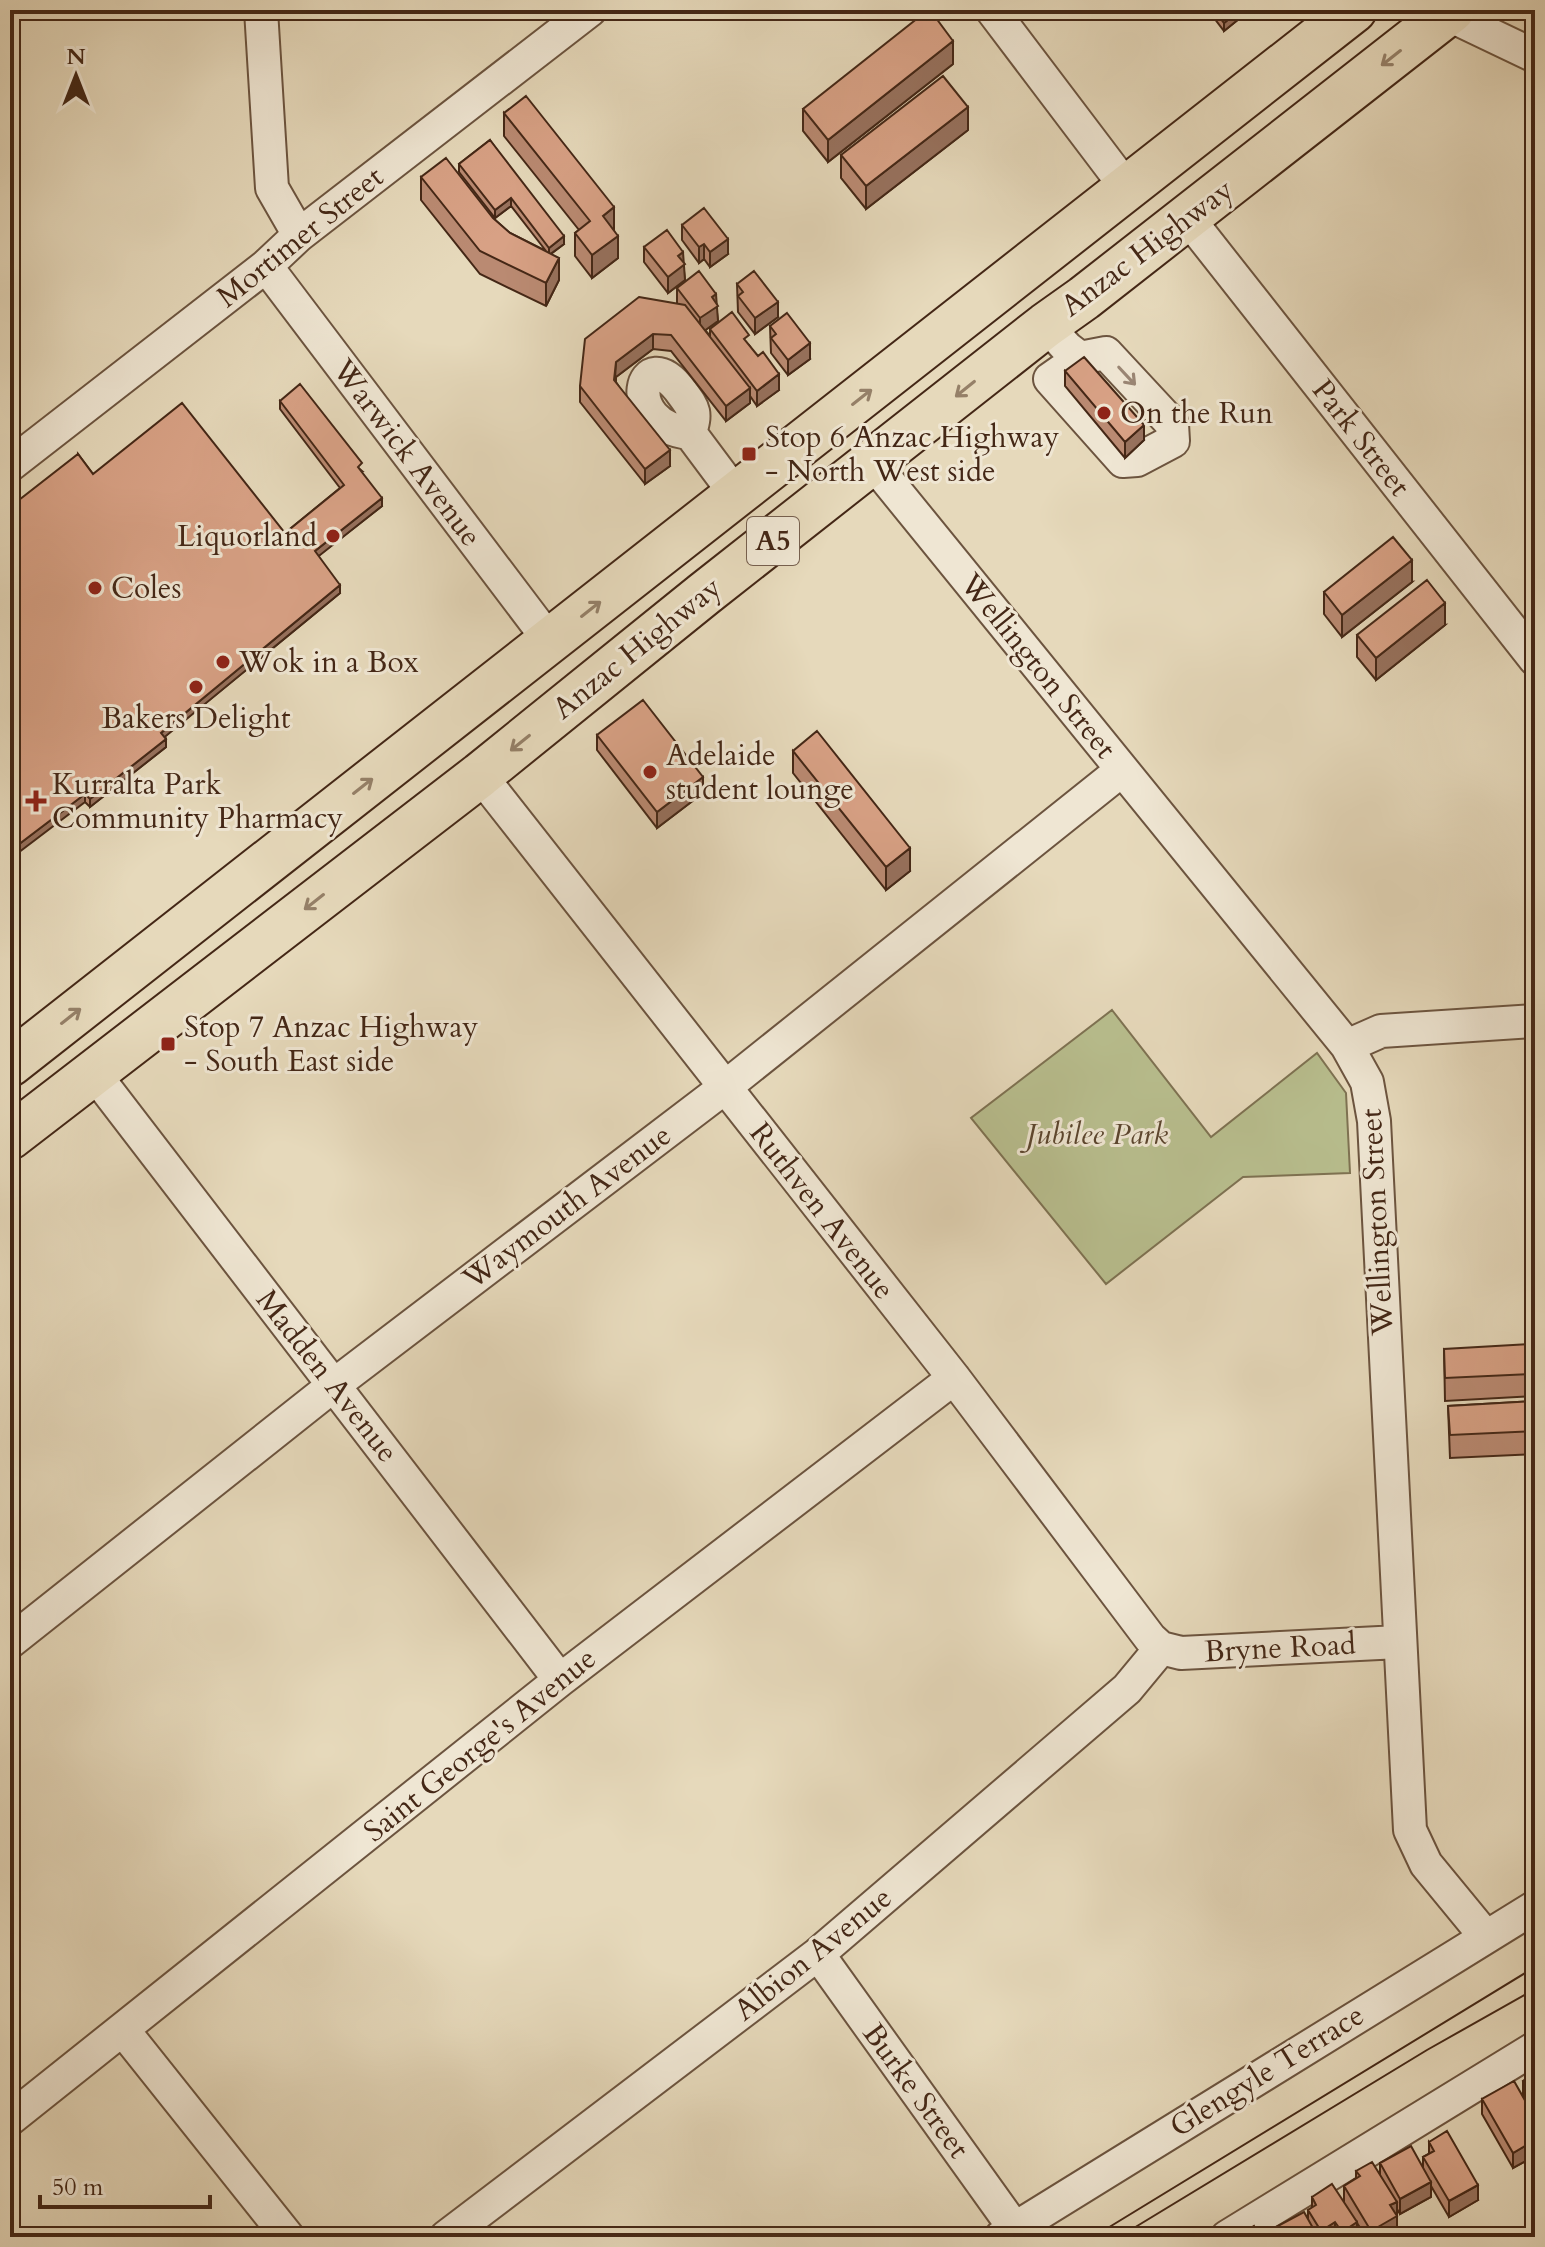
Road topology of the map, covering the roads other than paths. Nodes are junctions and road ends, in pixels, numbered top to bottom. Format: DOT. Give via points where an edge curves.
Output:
graph roads {
  1 [pos="261,10"];
  2 [pos="590,10"];
  3 [pos="992,10"];
  4 [pos="1354,10"];
  5 [pos="1450,12"];
  6 [pos="1535,56"];
  7 [pos="1126,187"];
  8 [pos="1187,217"];
  9 [pos="299,235"];
  10 [pos="266,266"];
  11 [pos="1015,277"];
  12 [pos="1084,298"];
  13 [pos="953,325"];
  14 [pos="1046,325"];
  15 [pos="1004,358"];
  16 [pos="1080,358"];
  17 [pos="640,372"];
  18 [pos="873,463"];
  19 [pos="10,465"];
  20 [pos="737,496"];
  21 [pos="666,551"];
  22 [pos="704,594"];
  23 [pos="549,640"];
  24 [pos="1535,659"];
  25 [pos="1122,770"];
  26 [pos="480,775"];
  27 [pos="1535,1021"];
  28 [pos="1347,1046"];
  29 [pos="10,1064"];
  30 [pos="93,1072"];
  31 [pos="10,1080"];
  32 [pos="724,1088"];
  33 [pos="10,1137"];
  34 [pos="954,1378"];
  35 [pos="334,1385"];
  36 [pos="10,1642"];
  37 [pos="1399,1642"];
  38 [pos="1161,1648"];
  39 [pos="560,1680"];
  40 [pos="1535,1907"];
  41 [pos="1486,1937"];
  42 [pos="818,1954"];
  43 [pos="123,2030"];
  44 [pos="1535,2048"];
  45 [pos="11,2117"];
  46 [pos="1008,2233"];
  47 [pos="288,2237"];
  48 [pos="446,2237"];
  49 [pos="1227,2237"];
  1 -- 9 [label="street" via="272,188"];
  2 -- 9 [label="street, Mortimer Street"];
  3 -- 7 [label="street"];
  4 -- 7 [label="highway, Anzac Highway / A5"];
  5 -- 6 [label="street"];
  5 -- 8 [label="highway, Anzac Highway / A5, one-way"];
  7 -- 11 [label="highway, Anzac Highway / A5"];
  8 -- 12 [label="highway, Anzac Highway / A5"];
  8 -- 24 [label="street, Park Street"];
  9 -- 10 [label="street, Mortimer Street"];
  10 -- 19 [label="street, Mortimer Street"];
  10 -- 23 [label="street, Warwick Avenue"];
  11 -- 12 [label="highway" via="1013,297 1024,306 1055,297"];
  11 -- 13 [label="highway, Anzac Highway / A5"];
  12 -- 14 [label="highway, Anzac Highway / A5"];
  13 -- 15 [label="highway" via="971,320 992,325 1005,339"];
  20 -- 13 [label="highway, Anzac Highway / A5, one-way"];
  14 -- 15 [label="highway, Anzac Highway / A5"];
  14 -- 16 [label="street, one-way"];
  15 -- 18 [label="highway, Anzac Highway / A5, one-way"];
  17 -- 20 [label="street" via="674,381 692,406 690,433"];
  18 -- 22 [label="highway, Anzac Highway / A5"];
  18 -- 25 [label="street, Wellington Street"];
  20 -- 21 [label="highway, Anzac Highway / A5"];
  21 -- 22 [label="highway"];
  23 -- 21 [label="highway, Anzac Highway / A5, one-way"];
  22 -- 26 [label="highway, Anzac Highway / A5, one-way"];
  29 -- 23 [label="highway, Anzac Highway / A5, one-way"];
  25 -- 28 [label="street, Wellington Street"];
  25 -- 32 [label="street, Waymouth Avenue"];
  26 -- 30 [label="highway, Anzac Highway / A5, one-way"];
  26 -- 32 [label="street, Ruthven Avenue"];
  27 -- 28 [label="street" via="1381,1031"];
  28 -- 37 [label="street, Wellington Street" via="1367,1082 1374,1121"];
  30 -- 31 [label="highway" via="70,1069 40,1081"];
  30 -- 33 [label="highway, Anzac Highway / A5"];
  30 -- 35 [label="street, Madden Avenue"];
  32 -- 34 [label="street, Ruthven Avenue"];
  32 -- 35 [label="street, Waymouth Avenue"];
  34 -- 38 [label="street, Ruthven Avenue"];
  34 -- 39 [label="street, Saint George's Avenue"];
  35 -- 36 [label="street, Waymouth Avenue"];
  35 -- 39 [label="street, Madden Avenue"];
  37 -- 38 [label="street, Bryne Road" via="1181,1653"];
  37 -- 41 [label="street, Wellington Street" via="1410,1830 1426,1864"];
  38 -- 42 [label="street, Albion Avenue" via="1127,1689"];
  39 -- 43 [label="street, Saint George's Avenue"];
  40 -- 41 [label="street, Glengyle Terrace"];
  41 -- 46 [label="street, Glengyle Terrace"];
  42 -- 46 [label="street, Burke Street"];
  42 -- 48 [label="street, Albion Avenue"];
  43 -- 45 [label="street, Saint George's Avenue"];
  43 -- 47 [label="street"];
  44 -- 49 [label="street"];
}
